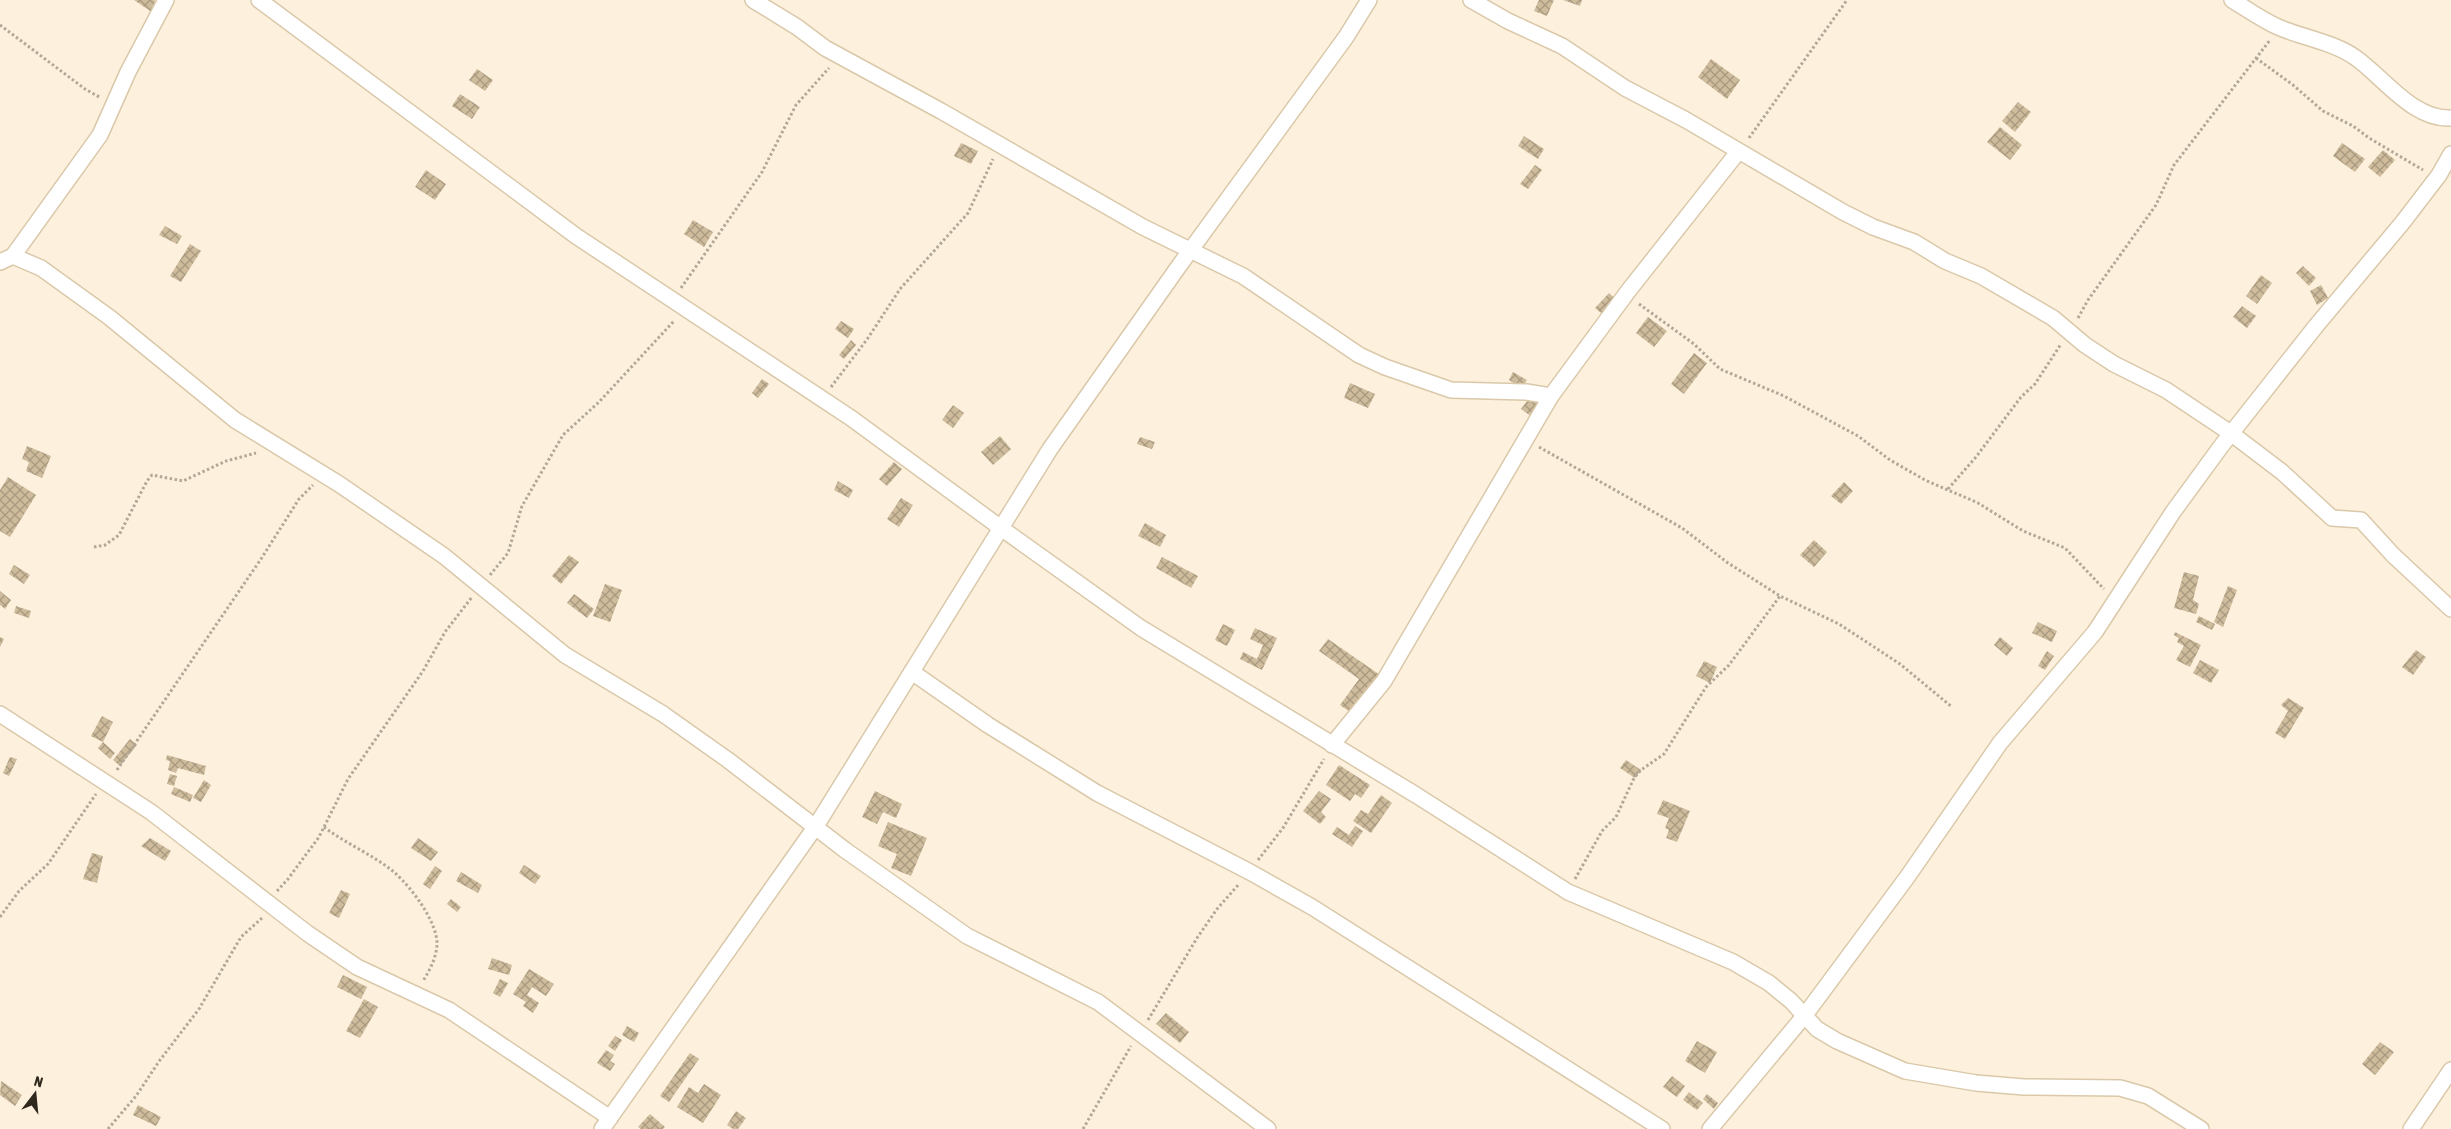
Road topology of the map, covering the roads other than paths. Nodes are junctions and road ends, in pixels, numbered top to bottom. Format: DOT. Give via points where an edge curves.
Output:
graph roads {
  1 [pos="166,0"];
  2 [pos="259,0"];
  3 [pos="753,0"];
  4 [pos="1369,0"];
  5 [pos="1470,0"];
  6 [pos="2232,0"];
  7 [pos="2451,118"];
  8 [pos="1738,152"];
  9 [pos="2451,154"];
  10 [pos="1191,250"];
  11 [pos="4,260"];
  12 [pos="1551,396"];
  13 [pos="2232,434"];
  14 [pos="1001,528"];
  15 [pos="2451,609"];
  16 [pos="912,672"];
  17 [pos="0,714"];
  18 [pos="1332,745"];
  19 [pos="816,826"];
  20 [pos="1805,1015"];
  21 [pos="2451,1070"];
  22 [pos="605,1126"];
  23 [pos="1268,1129"];
  24 [pos="1662,1129"];
  25 [pos="1710,1129"];
  26 [pos="2201,1129"];
  27 [pos="2411,1129"];
  1 -- 11 [label="street" via="95,143"];
  2 -- 14 [label="street" via="576,236 822,398"];
  3 -- 10 [label="street" via="839,56 1143,227"];
  4 -- 10 [label="street" via="1346,37"];
  5 -- 8 [label="street" via="1562,46 1625,88"];
  6 -- 7 [label="street" via="2277,27 2355,57 2401,97 2442,118"];
  8 -- 12 [label="street"];
  8 -- 13 [label="street" via="1850,216 1914,242 1945,261 1982,276 2053,318 2114,364 2166,390"];
  9 -- 13 [label="street" via="2403,222"];
  10 -- 12 [label="street" via="1243,276 1340,343 1385,367 1451,390"];
  10 -- 14 [label="street" via="1050,449"];
  11 -- 19 [label="street" via="41,268 109,317 235,420 324,474 444,556 565,655 663,714"];
  12 -- 18 [label="street" via="1384,681"];
  13 -- 15 [label="street" via="2282,472 2332,518 2361,520"];
  13 -- 20 [label="street" via="2173,512 2095,632 2000,743 1908,876"];
  14 -- 16 [label="street"];
  14 -- 18 [label="street" via="1141,628"];
  16 -- 19 [label="street"];
  16 -- 24 [label="street" via="988,725 1097,793 1312,907"];
  17 -- 22 [label="street" via="151,812 357,967 449,1010"];
  18 -- 20 [label="street" via="1568,892 1734,962 1769,983"];
  19 -- 22 [label="street"];
  19 -- 23 [label="street" via="967,936 1098,1002"];
  20 -- 25 [label="street"];
  20 -- 26 [label="street" via="1836,1041 1905,1071 1976,1083 2120,1088 2148,1096"];
  21 -- 27 [label="street"];
}
